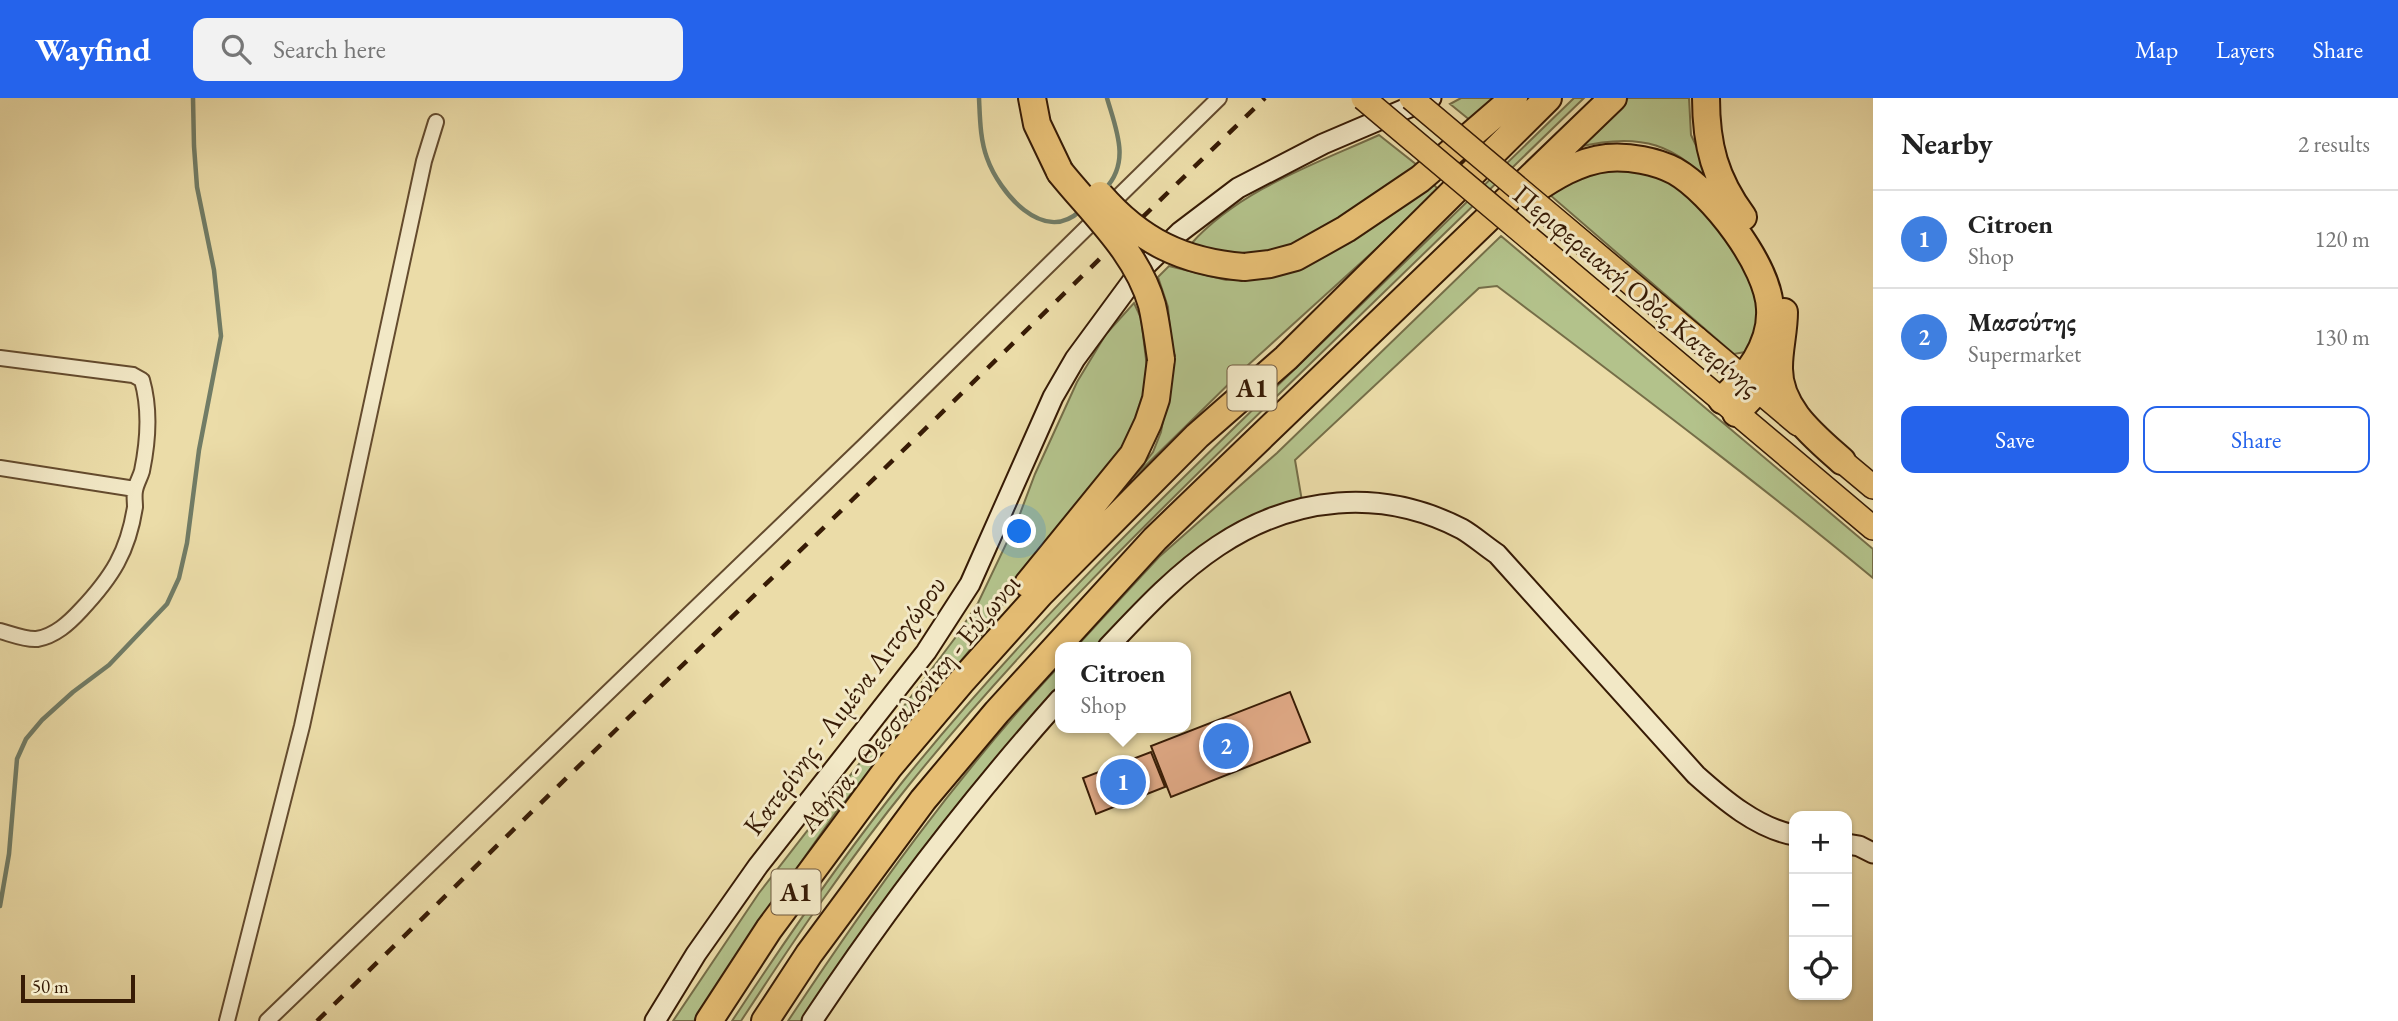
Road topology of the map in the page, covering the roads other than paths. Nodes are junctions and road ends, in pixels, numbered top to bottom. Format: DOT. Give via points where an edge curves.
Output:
graph roads {
  1 [pos="1032,98"];
  2 [pos="1049,98"];
  3 [pos="1219,98"];
  4 [pos="1363,98"];
  5 [pos="1411,98"];
  6 [pos="1431,98"];
  7 [pos="1514,98"];
  8 [pos="1548,98"];
  9 [pos="1613,98"];
  10 [pos="1706,98"];
  11 [pos="436,122"];
  12 [pos="1067,167"];
  13 [pos="1475,233"];
  14 [pos="1782,348"];
  15 [pos="0,358"];
  16 [pos="1751,384"];
  17 [pos="1729,406"];
  18 [pos="1842,461"];
  19 [pos="0,468"];
  20 [pos="1873,487"];
  21 [pos="135,489"];
  22 [pos="1873,528"];
  23 [pos="0,631"];
  24 [pos="1062,642"];
  25 [pos="1113,642"];
  26 [pos="1055,649"];
  27 [pos="961,682"];
  28 [pos="1055,705"];
  29 [pos="1789,833"];
  30 [pos="227,1021"];
  31 [pos="267,1021"];
  32 [pos="655,1021"];
  33 [pos="709,1021"];
  34 [pos="765,1021"];
  35 [pos="812,1021"];
  1 -- 12 [label="highway" via="1037,124"];
  2 -- 12 [label="highway"];
  3 -- 31 [label="street"];
  4 -- 17 [label="main road, Περιφερειακή Οδός Κατερίνης, bridge"];
  5 -- 16 [label="main road, Περιφερειακή Οδός Κατερίνης, bridge"];
  6 -- 32 [label="street, Κατερίνης - Λιμένα Λιτοχώρου" via="1323,144 1238,188 1180,232 1139,272 1074,359 1053,397 970,584 926,652 758,866"];
  7 -- 12 [label="highway, bridge" via="1419,179 1346,229 1296,257 1269,264 1215,265 1171,251 1128,223"];
  8 -- 27 [label="highway, Αθήνα - Θεσσαλονίκη - Εύζωνοι / Α1" via="1286,358 1131,501"];
  9 -- 13 [label="highway, Α1"];
  10 -- 14 [label="highway" via="1706,129 1717,173 1779,281 1784,306"];
  11 -- 30 [label="street" via="302,726"];
  12 -- 27 [label="highway, bridge" via="1124,248 1151,302 1161,359 1156,399 1133,455 995,626"];
  13 -- 16 [label="highway" via="1544,184 1588,161 1631,158 1673,170 1692,182 1726,218 1766,285 1769,328"];
  13 -- 24 [label="highway, Α1" via="1155,539"];
  14 -- 16 [label="highway" via="1776,365"];
  14 -- 18 [label="highway" via="1780,384 1785,401"];
  15 -- 21 [label="street" via="133,375 142,380 147,447"];
  16 -- 17 [label="highway"];
  16 -- 18 [label="main road, Περιφερειακή Οδός Κατερίνης"];
  17 -- 22 [label="main road, Περιφερειακή Οδός Κατερίνης"];
  18 -- 20 [label="main road, Περιφερειακή Οδός Κατερίνης"];
  19 -- 21 [label="street"];
  21 -- 23 [label="street" via="128,539 116,568 69,622 51,635 34,639"];
  25 -- 29 [label="street" via="1183,573 1241,531 1294,509 1321,504 1401,506 1463,530 1496,554 1696,775 1739,810"];
  26 -- 34 [label="highway, Α1" via="923,800"];
  27 -- 33 [label="highway, Αθήνα - Θεσσαλονίκη - Εύζωνοι / Α1" via="826,849"];
  28 -- 35 [label="street" via="984,787"];
}
